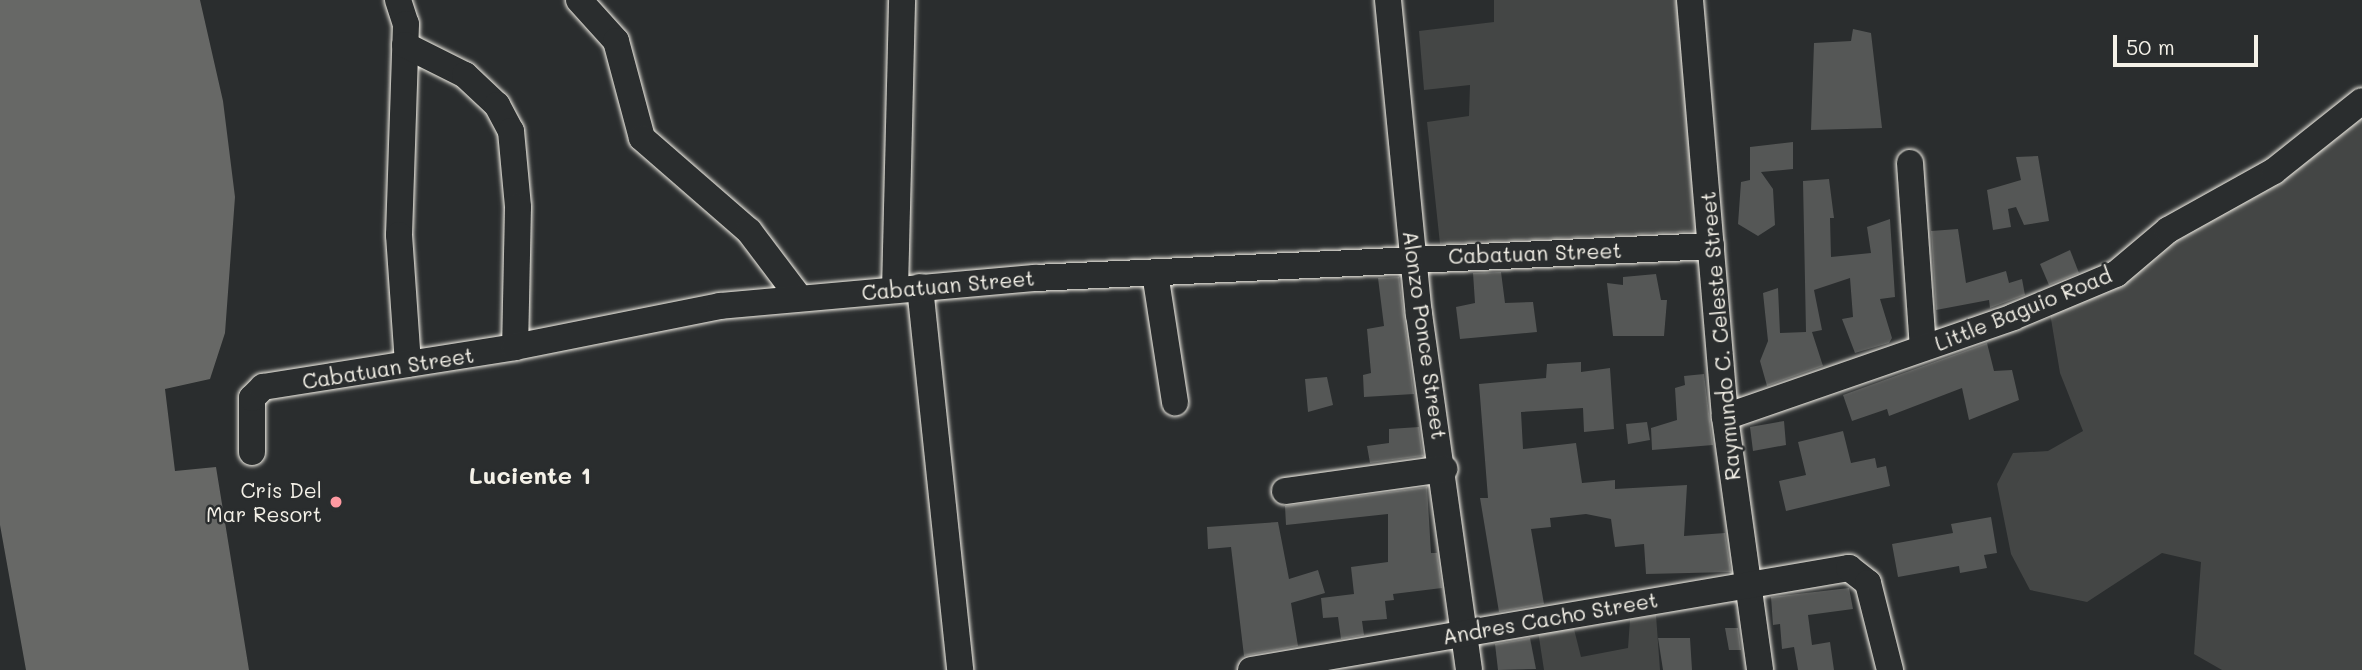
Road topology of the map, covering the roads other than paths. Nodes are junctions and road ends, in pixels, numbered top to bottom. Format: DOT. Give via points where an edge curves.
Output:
graph roads {
  1 [pos="398,0"];
  2 [pos="579,0"];
  3 [pos="902,0"];
  4 [pos="1388,0"];
  5 [pos="1690,0"];
  6 [pos="405,45"];
  7 [pos="2362,101"];
  8 [pos="1910,163"];
  9 [pos="1710,246"];
  10 [pos="1413,258"];
  11 [pos="1155,273"];
  12 [pos="907,289"];
  13 [pos="799,297"];
  14 [pos="514,347"];
  15 [pos="1923,348"];
  16 [pos="408,364"];
  17 [pos="1175,402"];
  18 [pos="1725,417"];
  19 [pos="252,452"];
  20 [pos="1444,469"];
  21 [pos="1285,491"];
  22 [pos="1749,582"];
  23 [pos="1464,633"];
  24 [pos="1359,661"];
  25 [pos="1261,669"];
  26 [pos="960,670"];
  27 [pos="1469,670"];
  28 [pos="1760,670"];
  29 [pos="1891,670"];
  1 -- 6 [label="street"];
  2 -- 13 [label="street" via="616,41 642,138 750,231"];
  3 -- 12 [label="street" via="895,121"];
  4 -- 10 [label="street, Alonzo Ponce Street"];
  5 -- 9 [label="street, Raymundo C. Celeste Street"];
  6 -- 14 [label="street" via="465,75 497,105 511,131 518,207"];
  6 -- 16 [label="street" via="399,235"];
  7 -- 15 [label="street, Little Baguio Road" via="2274,171 2168,230 2116,274"];
  8 -- 15 [label="street"];
  9 -- 10 [label="street, Cabatuan Street"];
  9 -- 18 [label="street, Raymundo C. Celeste Street"];
  10 -- 11 [label="street, Cabatuan Street"];
  10 -- 20 [label="street, Alonzo Ponce Street"];
  11 -- 12 [label="street, Cabatuan Street"];
  11 -- 17 [label="street"];
  12 -- 13 [label="street, Cabatuan Street"];
  12 -- 26 [label="street"];
  13 -- 14 [label="street, Cabatuan Street" via="720,306"];
  14 -- 16 [label="street, Cabatuan Street"];
  15 -- 18 [label="street, Little Baguio Road"];
  16 -- 19 [label="street, Cabatuan Street" via="263,387 252,398"];
  18 -- 22 [label="street, Raymundo C. Celeste Street"];
  20 -- 21 [label="street"];
  20 -- 23 [label="street, Alonzo Ponce Street"];
  22 -- 23 [label="street, Andres Cacho Street"];
  22 -- 28 [label="street, Raymundo C. Celeste Street"];
  22 -- 29 [label="street, Andres Cacho Street" via="1849,568 1868,583"];
  23 -- 24 [label="street, Andres Cacho Street"];
  23 -- 27 [label="street, Alonzo Ponce Street"];
  24 -- 25 [label="street, Andres Cacho Street"];
}
